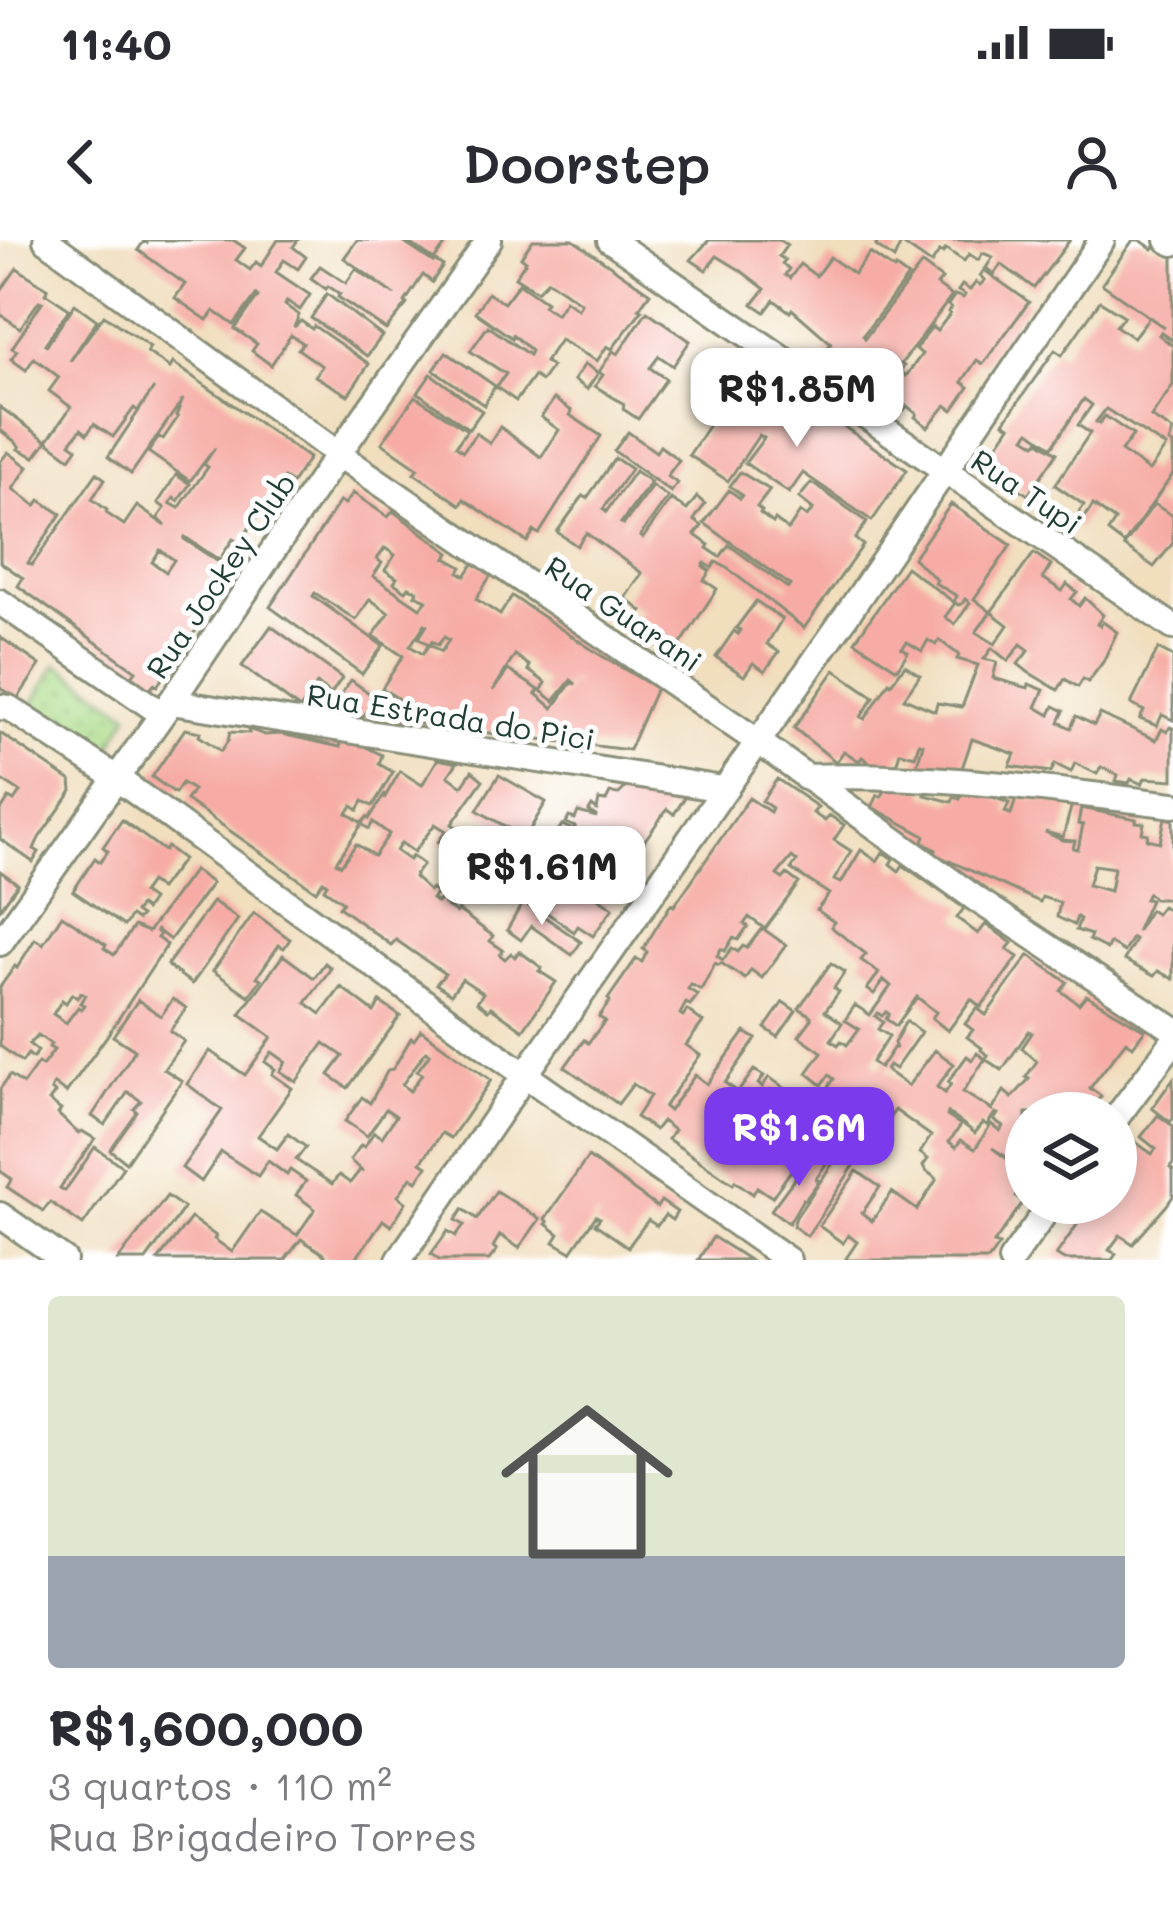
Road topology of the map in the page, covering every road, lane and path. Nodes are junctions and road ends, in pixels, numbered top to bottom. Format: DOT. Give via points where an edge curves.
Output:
graph roads {
  1 [pos="46,240"];
  2 [pos="489,240"];
  3 [pos="610,240"];
  4 [pos="1102,240"];
  5 [pos="338,454"];
  6 [pos="944,470"];
  7 [pos="0,602"];
  8 [pos="1173,627"];
  9 [pos="0,706"];
  10 [pos="166,708"];
  11 [pos="757,741"];
  12 [pos="115,777"];
  13 [pos="805,777"];
  14 [pos="723,789"];
  15 [pos="1173,806"];
  16 [pos="0,944"];
  17 [pos="1173,1029"];
  18 [pos="1173,1042"];
  19 [pos="525,1075"];
  20 [pos="1136,1092"];
  21 [pos="0,1214"];
  22 [pos="1037,1224"];
  23 [pos="64,1260"];
  24 [pos="399,1260"];
  25 [pos="788,1260"];
  26 [pos="1011,1260"];
  1 -- 5 [label="street, Rua Guarani"];
  2 -- 5 [label="street, Rua Jockey Club"];
  3 -- 6 [label="street, Rua Tupi"];
  4 -- 6 [label="street"];
  5 -- 10 [label="street, Rua Jockey Club"];
  5 -- 11 [label="street, Rua Guarani"];
  6 -- 8 [label="street, Rua Tupi"];
  6 -- 11 [label="street"];
  7 -- 10 [label="street"];
  9 -- 12 [label="street"];
  10 -- 12 [label="street, Rua Jockey Club"];
  10 -- 14 [label="street, Rua Estrada do Pici"];
  11 -- 13 [label="street, Rua Guarani"];
  11 -- 14 [label="street"];
  12 -- 16 [label="street, Rua Jockey Club"];
  12 -- 19 [label="street"];
  13 -- 15 [label="street" via="1041,788"];
  13 -- 17 [label="street, Rua Guarani"];
  14 -- 19 [label="street"];
  18 -- 20 [label="street"];
  19 -- 24 [label="street"];
  19 -- 25 [label="street"];
  21 -- 23 [label="street"];
  22 -- 26 [label="street"];
}
